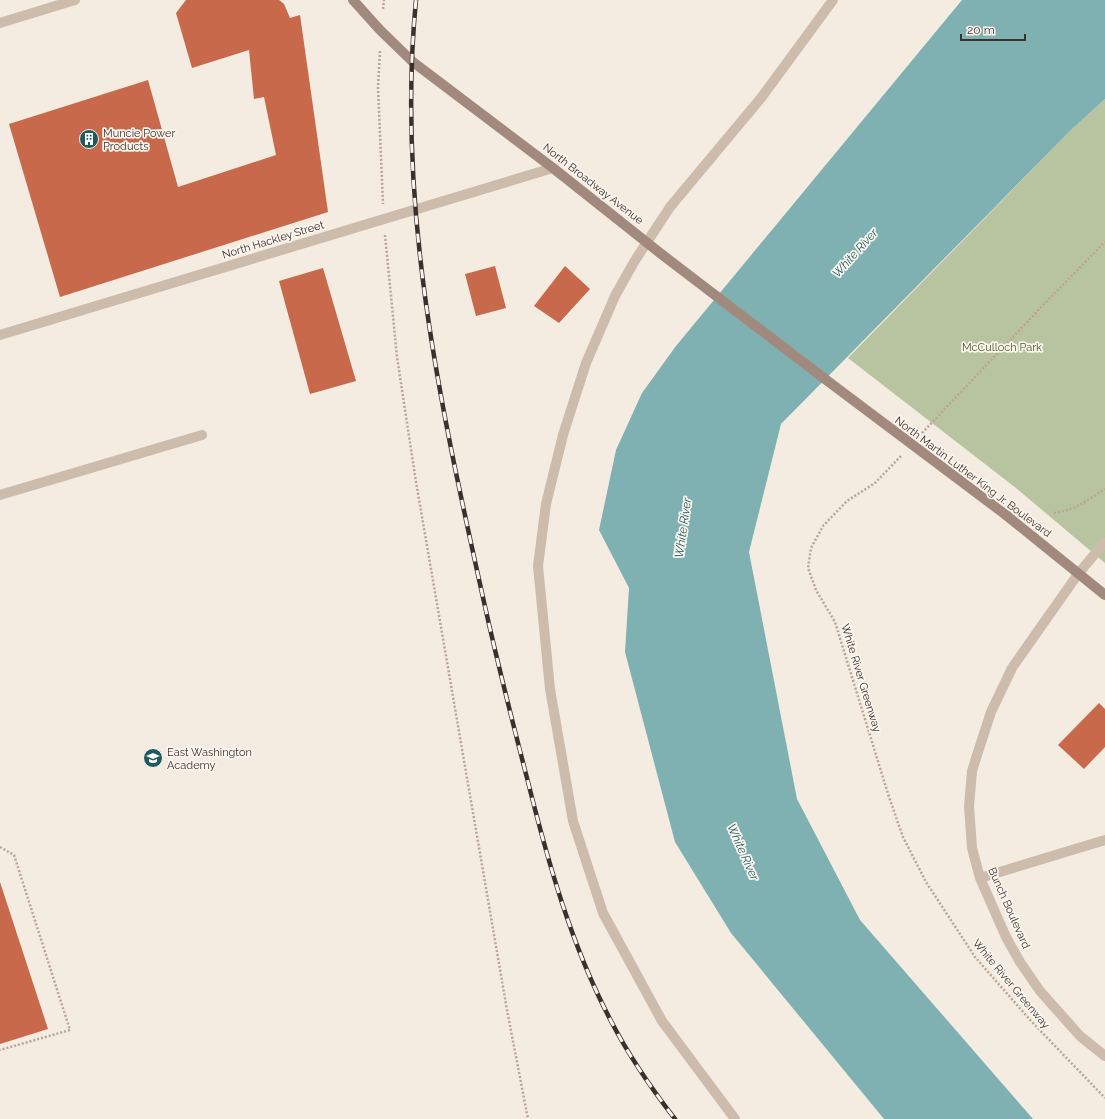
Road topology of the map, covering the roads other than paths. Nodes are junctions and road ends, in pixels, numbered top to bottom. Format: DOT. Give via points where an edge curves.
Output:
graph roads {
  1 [pos="75,0"];
  2 [pos="353,0"];
  3 [pos="832,0"];
  4 [pos="0,23"];
  5 [pos="553,168"];
  6 [pos="647,242"];
  7 [pos="0,335"];
  8 [pos="825,379"];
  9 [pos="202,435"];
  10 [pos="0,495"];
  11 [pos="1105,542"];
  12 [pos="1078,574"];
  13 [pos="1105,595"];
  14 [pos="1105,840"];
  15 [pos="980,878"];
  16 [pos="1105,1056"];
  17 [pos="735,1119"];
  1 -- 4 [label="street"];
  2 -- 5 [label="main road, North Broadway Avenue" via="413,62"];
  3 -- 6 [label="street" via="761,98 670,207"];
  5 -- 6 [label="main road, North Broadway Avenue"];
  5 -- 7 [label="street, North Hackley Street"];
  6 -- 8 [label="main road, North Broadway Avenue"];
  6 -- 17 [label="street" via="615,296 586,363 563,435 546,504 538,566 550,689 573,821 603,913 662,1021"];
  8 -- 12 [label="main road, North Martin Luther King Jr. Boulevard, bridge" via="1006,515"];
  9 -- 10 [label="street"];
  11 -- 12 [label="street, Bunch Boulevard"];
  12 -- 13 [label="main road, North Martin Luther King Jr. Boulevard"];
  12 -- 15 [label="street, Bunch Boulevard" via="1012,668 991,712 977,755 968,806 972,848"];
  14 -- 15 [label="street"];
  15 -- 16 [label="street, Bunch Boulevard" via="1006,937 1040,991 1080,1036"];
}
